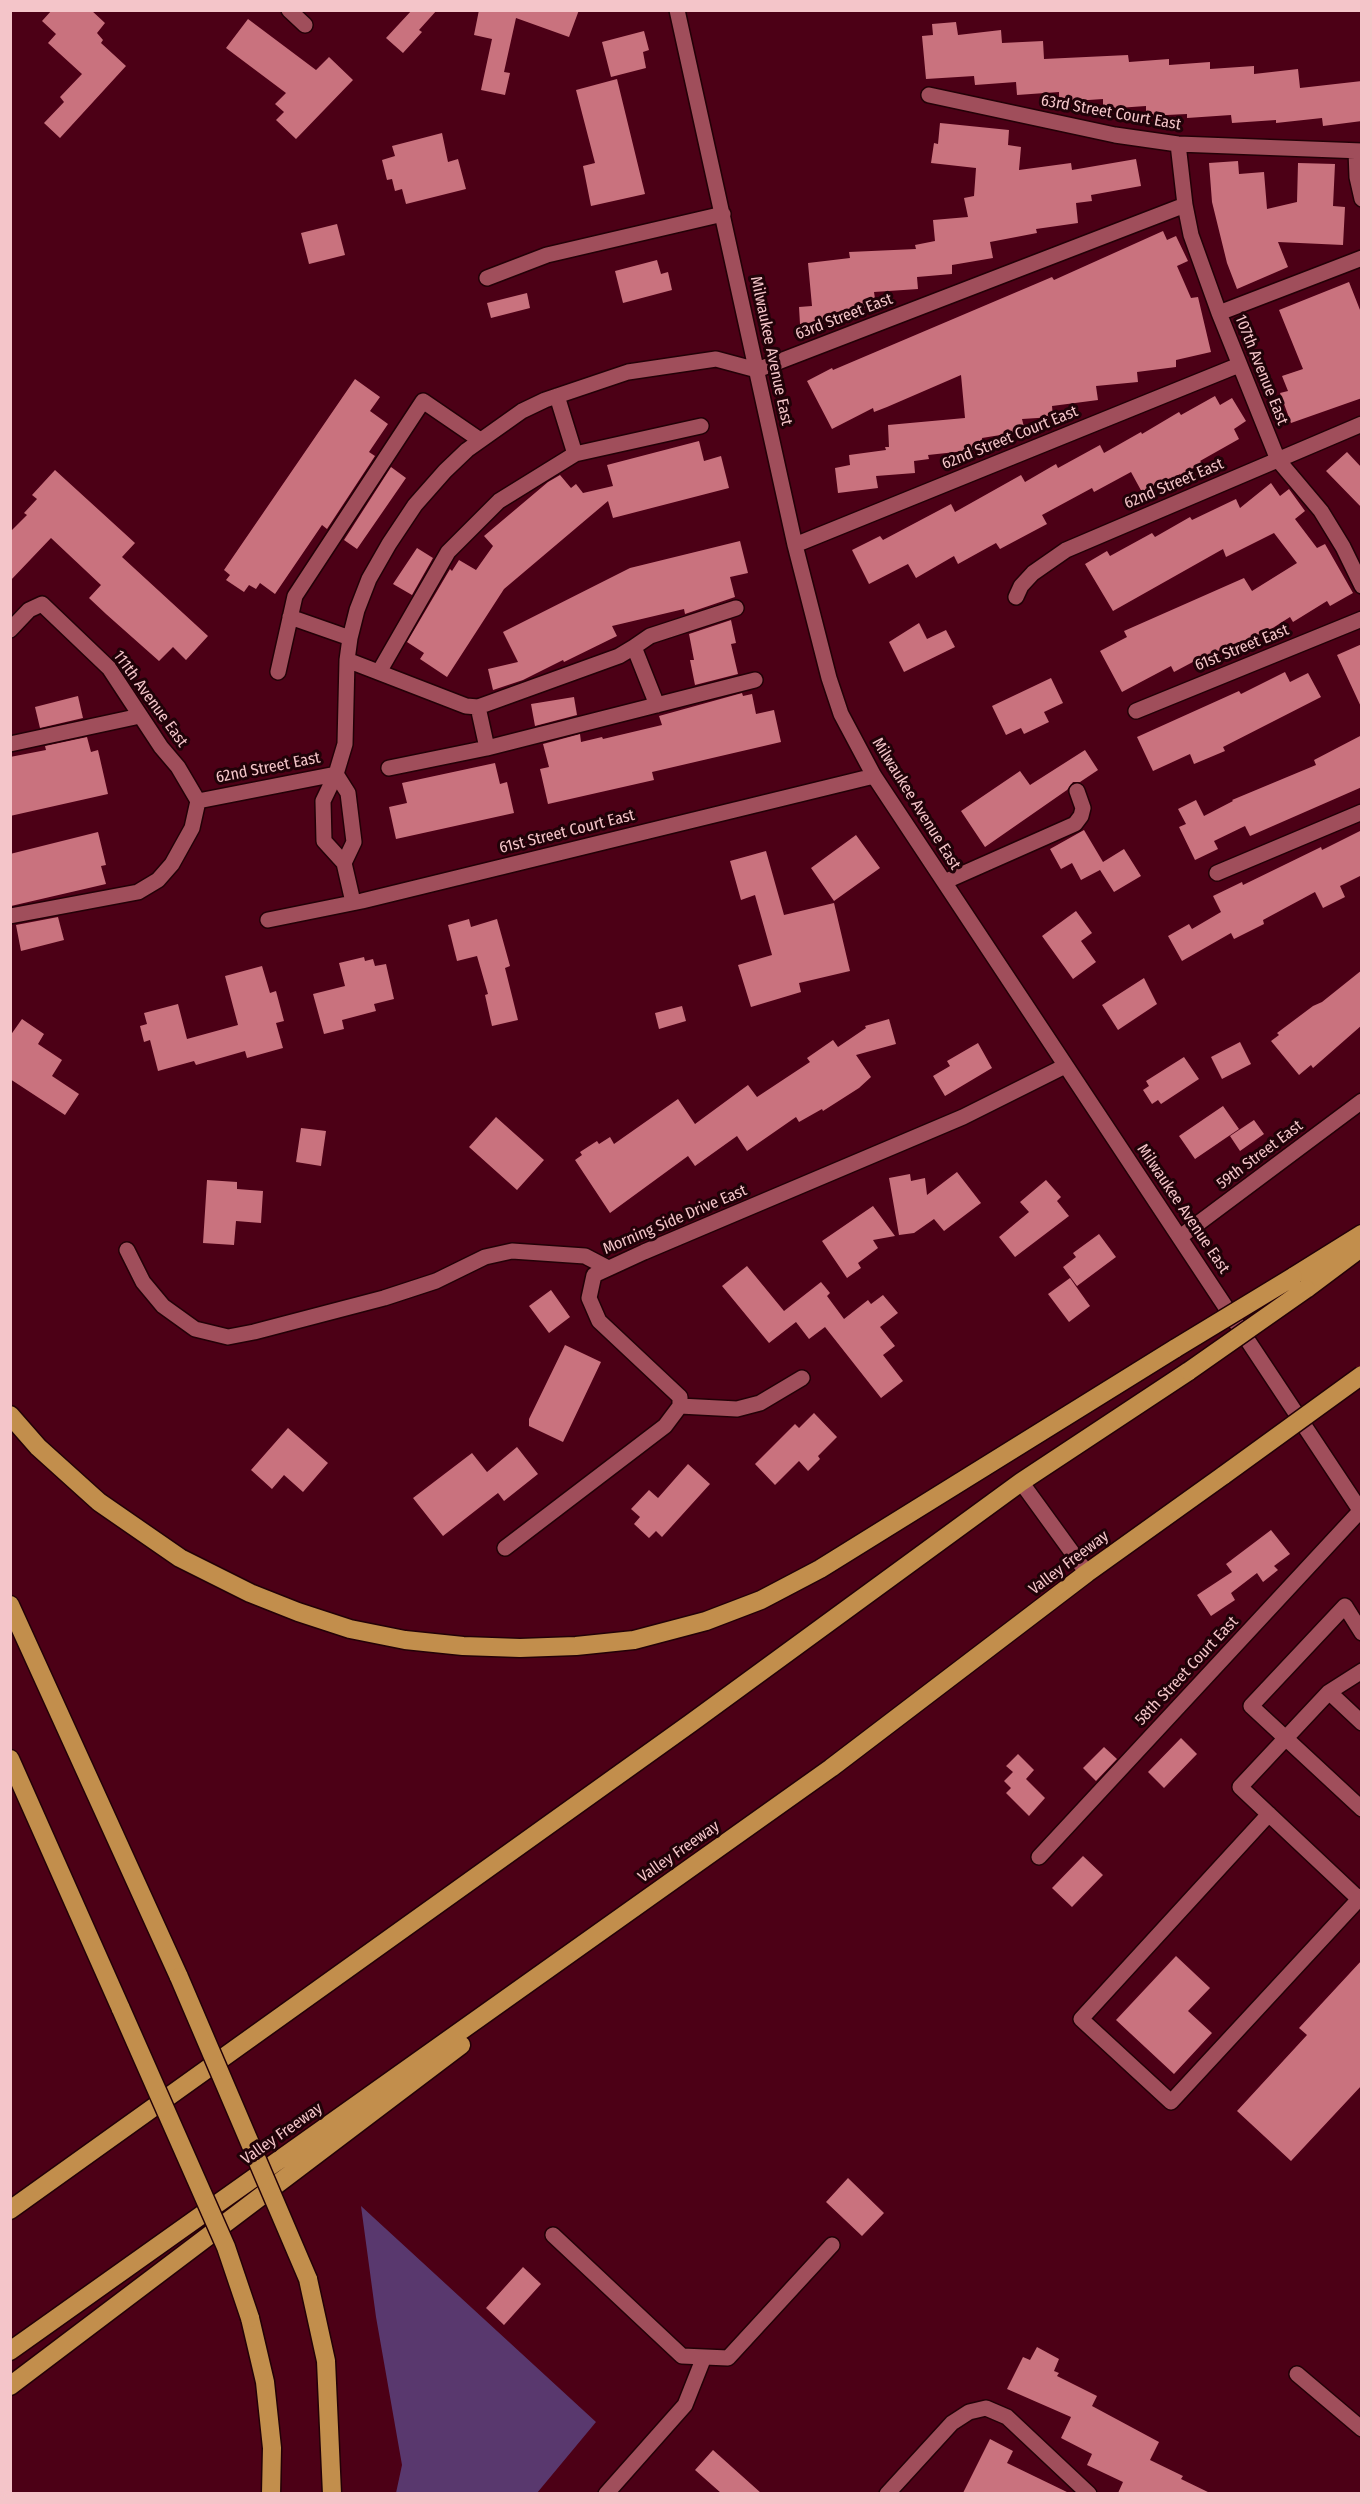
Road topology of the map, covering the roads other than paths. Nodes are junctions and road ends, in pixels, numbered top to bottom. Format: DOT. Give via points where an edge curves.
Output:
graph roads {
  1 [pos="289,10"];
  2 [pos="677,10"];
  3 [pos="305,25"];
  4 [pos="929,96"];
  5 [pos="1178,144"];
  6 [pos="1359,152"];
  7 [pos="1362,199"];
  8 [pos="1185,205"];
  9 [pos="723,214"];
  10 [pos="1362,258"];
  11 [pos="487,278"];
  12 [pos="1219,313"];
  13 [pos="1239,365"];
  14 [pos="757,370"];
  15 [pos="557,396"];
  16 [pos="1362,424"];
  17 [pos="701,426"];
  18 [pos="480,440"];
  19 [pos="575,454"];
  20 [pos="1278,460"];
  21 [pos="795,544"];
  22 [pos="1362,586"];
  23 [pos="1016,597"];
  24 [pos="736,608"];
  25 [pos="290,617"];
  26 [pos="1362,619"];
  27 [pos="10,630"];
  28 [pos="350,638"];
  29 [pos="634,647"];
  30 [pos="347,660"];
  31 [pos="278,672"];
  32 [pos="379,672"];
  33 [pos="754,680"];
  34 [pos="657,705"];
  35 [pos="478,707"];
  36 [pos="1136,711"];
  37 [pos="140,716"];
  38 [pos="10,744"];
  39 [pos="487,748"];
  40 [pos="389,768"];
  41 [pos="336,774"];
  42 [pos="874,776"];
  43 [pos="1077,791"];
  44 [pos="198,801"];
  45 [pos="1362,812"];
  46 [pos="323,816"];
  47 [pos="351,816"];
  48 [pos="344,863"];
  49 [pos="1217,873"];
  50 [pos="944,882"];
  51 [pos="353,902"];
  52 [pos="10,916"];
  53 [pos="268,920"];
  54 [pos="1065,1066"];
  55 [pos="1362,1101"];
  56 [pos="1362,1234"];
  57 [pos="1180,1237"];
  58 [pos="1362,1247"];
  59 [pos="127,1250"];
  60 [pos="608,1268"];
  61 [pos="1299,1283"];
  62 [pos="1362,1375"];
  63 [pos="802,1377"];
  64 [pos="680,1406"];
  65 [pos="10,1415"];
  66 [pos="1021,1482"];
  67 [pos="1361,1511"];
  68 [pos="505,1548"];
  69 [pos="1087,1573"];
  70 [pos="10,1605"];
  71 [pos="1362,1633"];
  72 [pos="1362,1671"];
  73 [pos="1329,1692"];
  74 [pos="1362,1723"];
  75 [pos="1286,1738"];
  76 [pos="10,1759"];
  77 [pos="831,1768"];
  78 [pos="1362,1809"];
  79 [pos="1269,1814"];
  80 [pos="1040,1857"];
  81 [pos="1360,1897"];
  82 [pos="10,2210"];
  83 [pos="553,2235"];
  84 [pos="832,2245"];
  85 [pos="10,2351"];
  86 [pos="704,2357"];
  87 [pos="1297,2374"];
  88 [pos="10,2386"];
  89 [pos="1362,2429"];
  90 [pos="271,2493"];
  91 [pos="332,2493"];
  92 [pos="606,2493"];
  93 [pos="887,2493"];
  94 [pos="1089,2493"];
  1 -- 3 [label="street"];
  2 -- 9 [label="street, Milwaukee Avenue East"];
  4 -- 5 [label="street, 63rd Street Court East" via="1115,135"];
  5 -- 6 [label="street, 63rd Street Court East"];
  5 -- 8 [label="street, 107th Avenue East"];
  6 -- 7 [label="street" via="1357,177"];
  8 -- 12 [label="street, 107th Avenue East" via="1191,235"];
  8 -- 14 [label="street, 63rd Street East"];
  9 -- 11 [label="street" via="547,255"];
  9 -- 14 [label="street, Milwaukee Avenue East"];
  10 -- 12 [label="street"];
  12 -- 13 [label="street, 107th Avenue East"];
  13 -- 20 [label="street, 107th Avenue East"];
  13 -- 21 [label="street, 62nd Street Court East"];
  14 -- 15 [label="street" via="716,359 628,372"];
  14 -- 21 [label="street, Milwaukee Avenue East"];
  15 -- 18 [label="street" via="522,411"];
  15 -- 19 [label="street"];
  16 -- 20 [label="street, 62nd Street East"];
  17 -- 19 [label="street"];
  18 -- 25 [label="street" via="423,401 295,596"];
  18 -- 28 [label="street" via="454,462 416,505 389,544 369,579"];
  19 -- 32 [label="street" via="499,501 448,552"];
  20 -- 22 [label="street, 107th Avenue East" via="1321,511"];
  20 -- 23 [label="street, 62nd Street East" via="1066,550 1033,573"];
  21 -- 42 [label="street, Milwaukee Avenue East" via="841,714"];
  24 -- 29 [label="street" via="650,636"];
  25 -- 28 [label="street"];
  25 -- 31 [label="street"];
  26 -- 36 [label="street, 61st Street East"];
  27 -- 37 [label="street, 111th Avenue East" via="29,610 42,604 109,668"];
  28 -- 30 [label="street"];
  29 -- 34 [label="street"];
  29 -- 35 [label="street" via="619,656"];
  30 -- 32 [label="street"];
  30 -- 41 [label="street" via="345,744"];
  32 -- 35 [label="street" via="466,706"];
  33 -- 34 [label="street"];
  34 -- 39 [label="street"];
  35 -- 39 [label="street"];
  37 -- 38 [label="street"];
  37 -- 44 [label="street, 111th Avenue East"];
  39 -- 40 [label="street"];
  41 -- 44 [label="street, 62nd Street East"];
  41 -- 46 [label="street" via="323,801"];
  41 -- 47 [label="street" via="348,793"];
  42 -- 50 [label="street, Milwaukee Avenue East"];
  42 -- 51 [label="street, 61st Street Court East"];
  43 -- 50 [label="street" via="1083,808 1075,824"];
  44 -- 52 [label="street, 62nd Street East" via="192,828 158,880 138,892"];
  45 -- 49 [label="street"];
  46 -- 47 [label="street"];
  46 -- 48 [label="street" via="324,841"];
  47 -- 48 [label="street" via="354,842"];
  48 -- 51 [label="street"];
  50 -- 54 [label="street, Milwaukee Avenue East"];
  51 -- 53 [label="street, 61st Street Court East"];
  54 -- 57 [label="street, Milwaukee Avenue East"];
  54 -- 60 [label="street, Morning Side Drive East" via="963,1117"];
  55 -- 57 [label="street, 59th Street East"];
  56 -- 61 [label="highway"];
  57 -- 67 [label="street, Milwaukee Avenue East"];
  58 -- 61 [label="highway"];
  59 -- 60 [label="street" via="143,1282 163,1306 195,1329 228,1337 384,1298 436,1281 486,1257 512,1251 585,1256"];
  60 -- 64 [label="street, Morning Side Drive East" via="594,1275 590,1287 589,1298 599,1321 667,1383 680,1397"];
  61 -- 65 [label="highway, bridge" via="1176,1348 820,1569 761,1600 706,1621 634,1640 576,1646 486,1647 405,1640 339,1625 250,1593 180,1558 99,1502 38,1447"];
  61 -- 66 [label="highway, bridge" via="1189,1371"];
  62 -- 69 [label="highway, Valley Freeway, bridge"];
  63 -- 64 [label="street" via="760,1403 737,1409"];
  64 -- 68 [label="street" via="665,1426"];
  66 -- 69 [label="street"];
  66 -- 82 [label="highway"];
  67 -- 80 [label="street, 58th Street Court East"];
  69 -- 77 [label="highway, Valley Freeway"];
  70 -- 91 [label="highway, bridge" via="179,1977 308,2279 326,2361"];
  71 -- 75 [label="street" via="1344,1606 1251,1706"];
  72 -- 73 [label="street"];
  73 -- 74 [label="street"];
  73 -- 75 [label="street"];
  75 -- 78 [label="street"];
  75 -- 79 [label="street" via="1240,1787"];
  76 -- 90 [label="highway, bridge" via="226,2247 250,2318 265,2382 272,2448"];
  77 -- 85 [label="highway, Valley Freeway"];
  77 -- 88 [label="highway" via="581,1951"];
  79 -- 81 [label="street"];
  79 -- 81 [label="street" via="1081,2019 1172,2102"];
  83 -- 86 [label="street" via="682,2356"];
  84 -- 86 [label="street" via="728,2358"];
  86 -- 92 [label="street" via="685,2405"];
  87 -- 89 [label="street"];
  93 -- 94 [label="street" via="952,2423 986,2408 1007,2417"];
}
